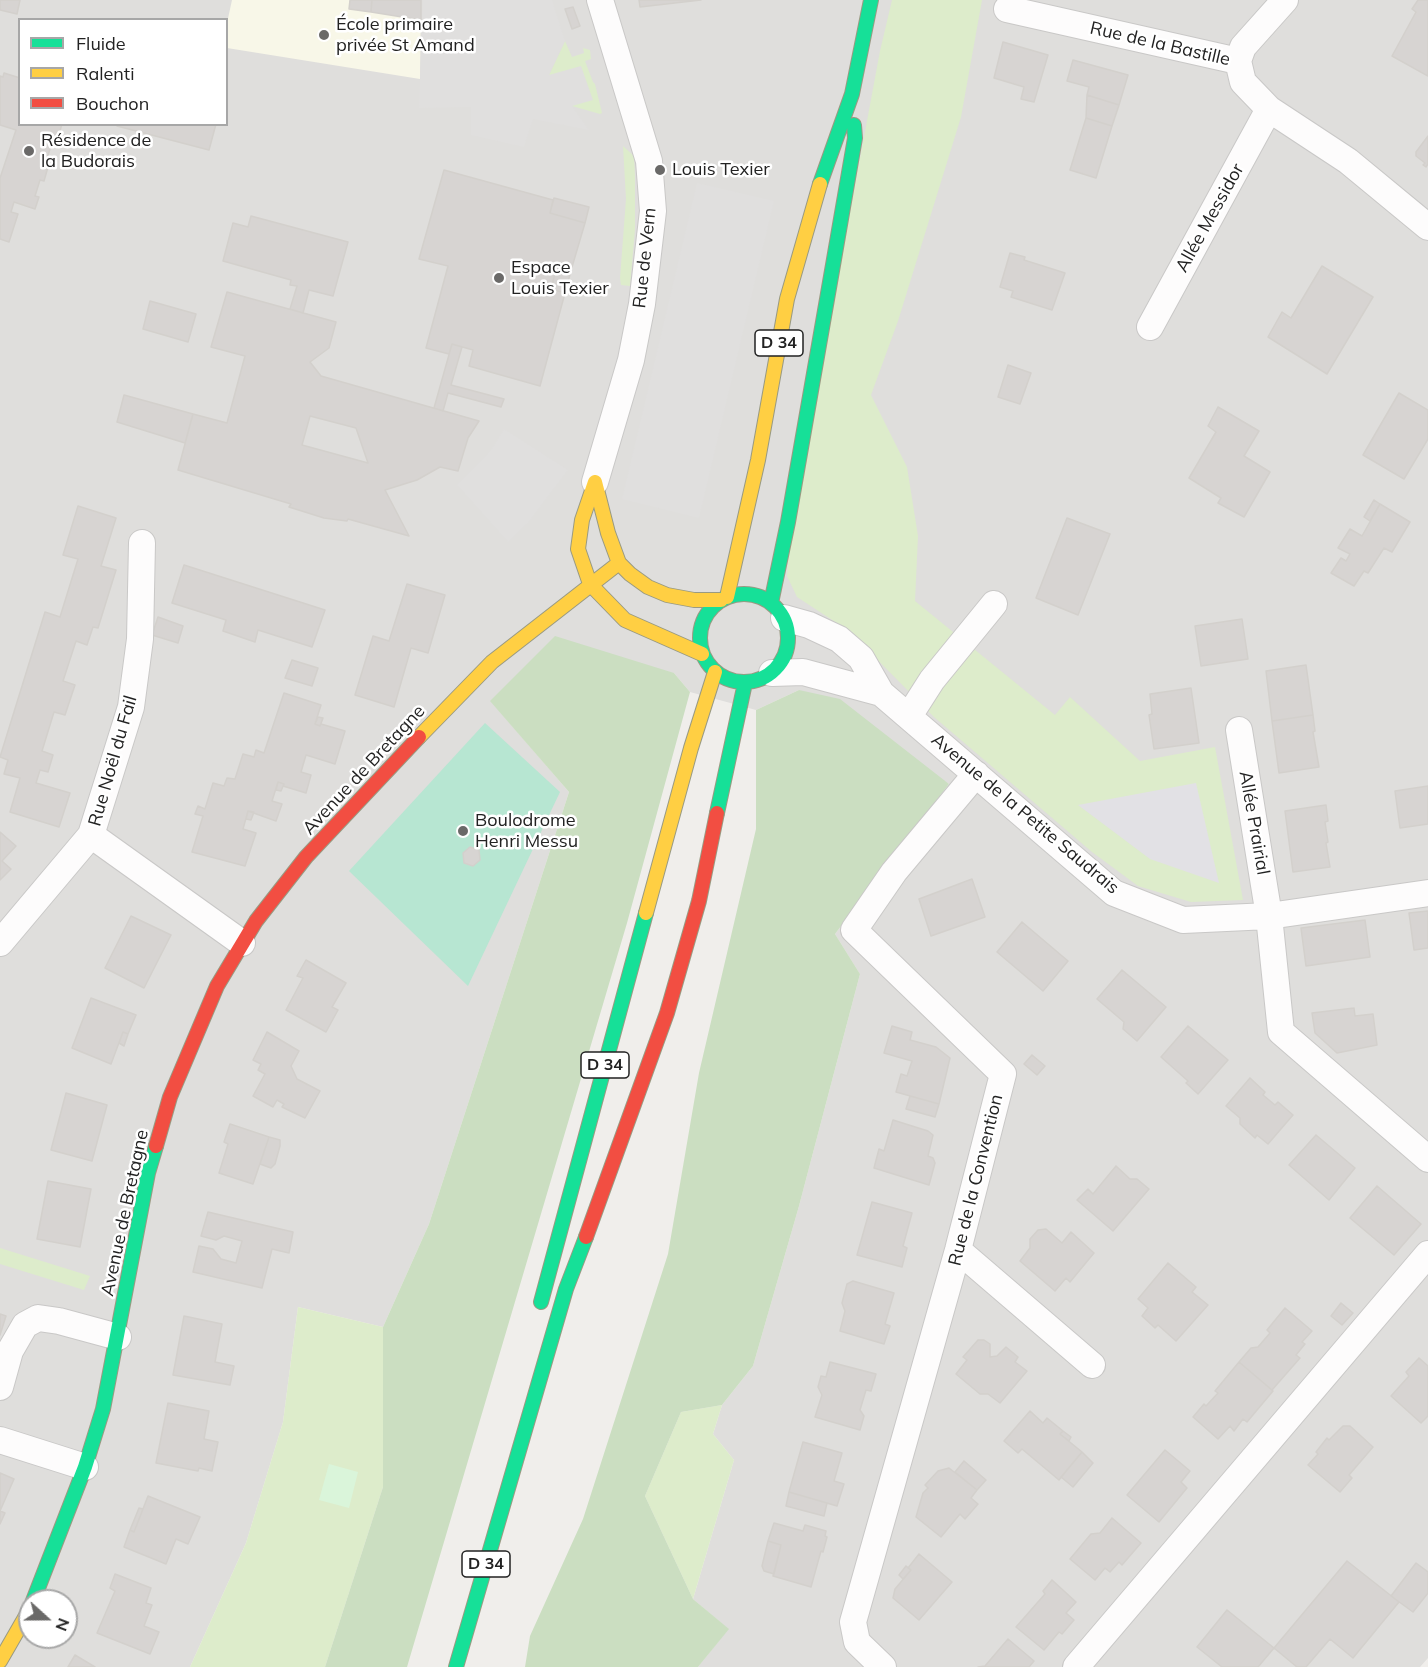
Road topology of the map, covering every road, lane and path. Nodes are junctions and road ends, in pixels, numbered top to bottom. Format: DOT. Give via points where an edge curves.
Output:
graph roads {
  1 [pos="600,0"];
  2 [pos="871,0"];
  3 [pos="1284,0"];
  4 [pos="1007,9"];
  5 [pos="1239,61"];
  6 [pos="852,94"];
  7 [pos="1269,109"];
  8 [pos="1428,227"];
  9 [pos="1150,327"];
  10 [pos="595,482"];
  11 [pos="142,543"];
  12 [pos="619,563"];
  13 [pos="591,584"];
  14 [pos="724,599"];
  15 [pos="994,604"];
  16 [pos="777,611"];
  17 [pos="702,654"];
  18 [pos="715,672"];
  19 [pos="772,673"];
  20 [pos="745,683"];
  21 [pos="881,693"];
  22 [pos="909,716"];
  23 [pos="1239,730"];
  24 [pos="976,774"];
  25 [pos="91,835"];
  26 [pos="1428,893"];
  27 [pos="1269,916"];
  28 [pos="0,943"];
  29 [pos="242,943"];
  30 [pos="1428,1159"];
  31 [pos="958,1250"];
  32 [pos="1428,1254"];
  33 [pos="536,1318"];
  34 [pos="118,1337"];
  35 [pos="1092,1365"];
  36 [pos="0,1387"];
  37 [pos="511,1430"];
  38 [pos="0,1440"];
  39 [pos="516,1461"];
  40 [pos="85,1467"];
  41 [pos="38,1589"];
  42 [pos="18,1633"];
  43 [pos="0,1661"];
  44 [pos="456,1667"];
  45 [pos="883,1667"];
  46 [pos="1076,1667"];
  1 -- 10 [label="street, Rue de Vern" via="649,161 653,211 631,360"];
  2 -- 6 [label="main road, D 34"];
  3 -- 5 [label="street" via="1243,47"];
  4 -- 5 [label="street, Rue de la Bastille"];
  5 -- 7 [label="street, Rue de la Bastille" via="1243,82"];
  6 -- 14 [label="main road, D 34" via="819,188 787,299 758,460"];
  6 -- 16 [label="main road, D 34" via="855,138 788,522"];
  7 -- 8 [label="street, Rue de la Bastille" via="1348,161"];
  7 -- 9 [label="street, Allée Messidor"];
  10 -- 12 [label="main road"];
  10 -- 13 [label="main road, Rue de Vern" via="582,520 578,549"];
  11 -- 25 [label="street, Rue Noël du Fail" via="140,639 131,707"];
  12 -- 13 [label="main road"];
  12 -- 14 [label="main road" via="648,587 667,595 694,600"];
  13 -- 17 [label="main road, Rue de Vern" via="625,620"];
  13 -- 29 [label="main road, Avenue de Bretagne" via="492,662 306,857"];
  14 -- 16 [label="main road" via="742,594 757,596"];
  14 -- 17 [label="main road" via="704,618"];
  15 -- 22 [label="street" via="932,680"];
  16 -- 19 [label="main road" via="788,632 787,647"];
  16 -- 21 [label="street, Avenue de la Petite Saudrais" via="839,639 861,658"];
  17 -- 18 [label="main road"];
  18 -- 20 [label="main road" via="729,681"];
  18 -- 33 [label="main road, D 34"];
  19 -- 20 [label="main road"];
  19 -- 21 [label="street, Avenue de la Petite Saudrais" via="803,672"];
  20 -- 39 [label="main road, D 34" via="699,901 667,1013 566,1289"];
  21 -- 22 [label="street, Avenue de la Petite Saudrais"];
  22 -- 24 [label="street, Avenue de la Petite Saudrais"];
  23 -- 27 [label="street, Allée Prairial"];
  24 -- 27 [label="street, Avenue de la Petite Saudrais" via="1114,893 1183,920"];
  24 -- 31 [label="street, Rue de la Convention" via="894,872 854,930 1003,1074"];
  25 -- 28 [label="street"];
  25 -- 29 [label="street"];
  26 -- 27 [label="street, Avenue de la Petite Saudrais"];
  27 -- 30 [label="street, Allée Prairial" via="1281,1032"];
  29 -- 34 [label="main road, Avenue de Bretagne" via="217,986 170,1097 148,1173"];
  31 -- 35 [label="street"];
  31 -- 45 [label="street, Rue de la Convention" via="853,1622 857,1642"];
  32 -- 46 [label="street"];
  34 -- 36 [label="street" via="38,1318 25,1325 10,1351"];
  34 -- 40 [label="main road, Avenue de Bretagne"];
  37 -- 39 [label="main road, D 34"];
  38 -- 40 [label="street"];
  39 -- 44 [label="main road, D 34"];
  40 -- 41 [label="main road, Avenue de Bretagne"];
  42 -- 43 [label="main road"];
}
